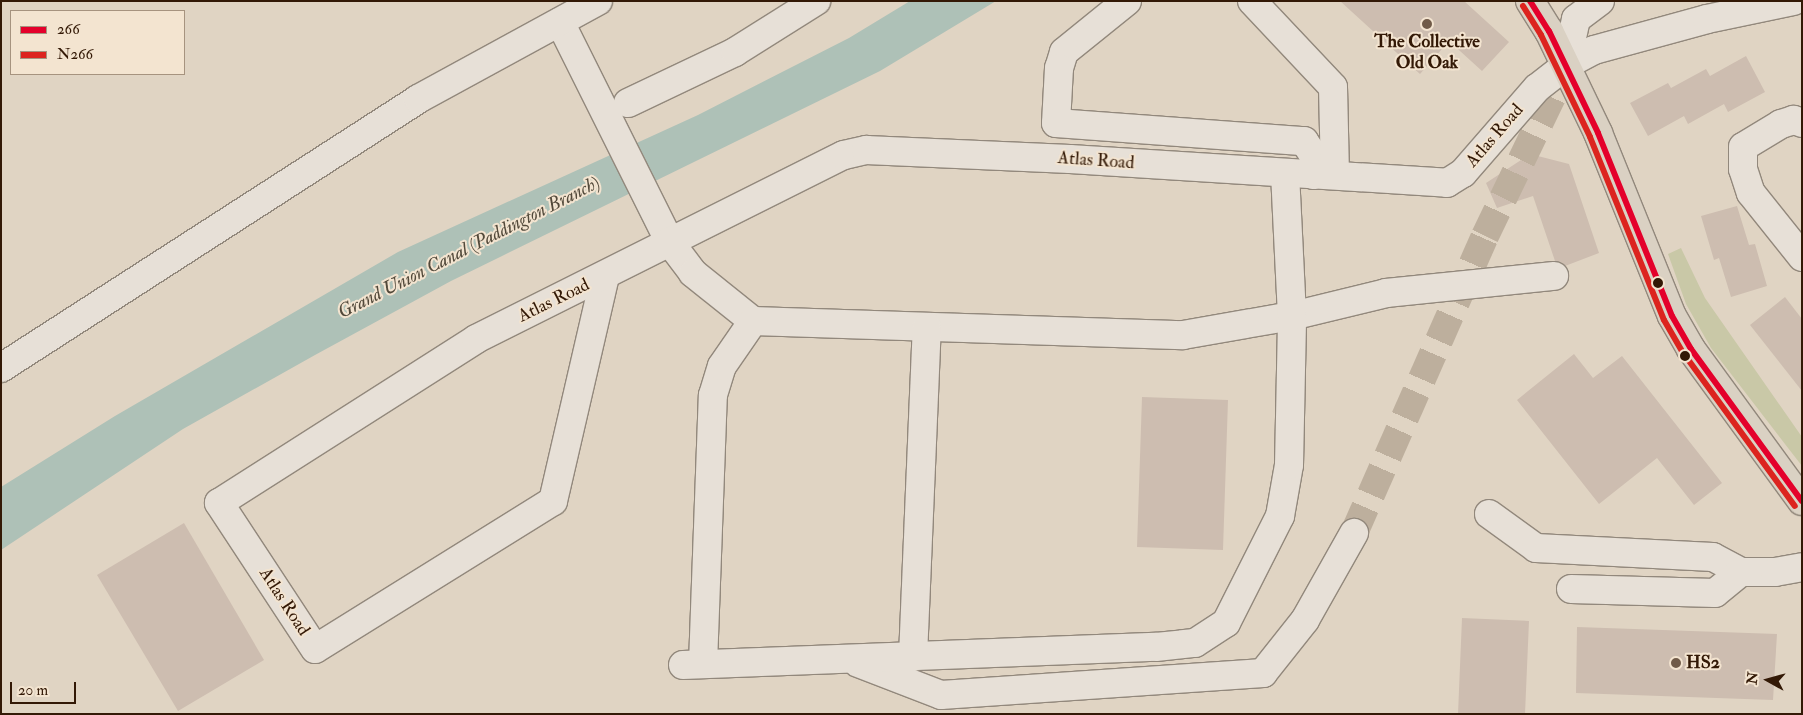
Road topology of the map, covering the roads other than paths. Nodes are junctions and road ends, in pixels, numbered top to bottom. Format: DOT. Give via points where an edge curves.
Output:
graph roads {
  1 [pos="598,1"];
  2 [pos="816,1"];
  3 [pos="1127,1"];
  4 [pos="1252,1"];
  5 [pos="1530,1"];
  6 [pos="1600,1"];
  7 [pos="1792,1"];
  8 [pos="560,22"];
  9 [pos="1566,65"];
  10 [pos="628,103"];
  11 [pos="1802,123"];
  12 [pos="1285,174"];
  13 [pos="1324,175"];
  14 [pos="667,236"];
  15 [pos="1802,257"];
  16 [pos="605,276"];
  17 [pos="1554,276"];
  18 [pos="1292,316"];
  19 [pos="752,322"];
  20 [pos="927,327"];
  21 [pos="1,368"];
  22 [pos="1802,501"];
  23 [pos="1489,514"];
  24 [pos="1354,533"];
  25 [pos="1802,567"];
  26 [pos="1741,572"];
  27 [pos="1571,589"];
  28 [pos="913,657"];
  29 [pos="848,659"];
  1 -- 8 [label="street"];
  2 -- 10 [label="street" via="735,52"];
  3 -- 13 [label="street" via="1064,52 1059,68 1056,123 1304,141"];
  4 -- 13 [label="street" via="1333,87"];
  5 -- 9 [label="main road"];
  6 -- 9 [label="street" via="1576,19"];
  7 -- 9 [label="street, Atlas Road" via="1613,43"];
  8 -- 14 [label="street"];
  8 -- 21 [label="street" via="418,99"];
  9 -- 13 [label="street, Atlas Road" via="1537,88 1463,173 1447,183"];
  9 -- 22 [label="main road" via="1598,133 1672,316 1691,350"];
  11 -- 15 [label="street" via="1794,120 1781,124 1743,147 1743,169 1751,193"];
  12 -- 13 [label="street, Atlas Road"];
  12 -- 14 [label="street, Atlas Road" via="1070,159 866,150 844,154"];
  12 -- 18 [label="street"];
  14 -- 16 [label="street, Atlas Road"];
  14 -- 19 [label="street" via="694,273"];
  16 -- 16 [label="street, Atlas Road" via="553,501 315,649 219,503 476,339"];
  17 -- 18 [label="street" via="1386,293"];
  18 -- 20 [label="street" via="1183,335"];
  18 -- 28 [label="street" via="1289,465 1280,516 1226,623 1195,643"];
  19 -- 20 [label="street"];
  19 -- 29 [label="street" via="722,366 713,394 693,664"];
  20 -- 28 [label="street"];
  23 -- 26 [label="street" via="1536,548 1713,557"];
  24 -- 29 [label="street" via="1305,620 1264,673 941,695"];
  25 -- 26 [label="street" via="1774,572"];
  26 -- 27 [label="street" via="1715,594"];
  28 -- 29 [label="street"];
}
